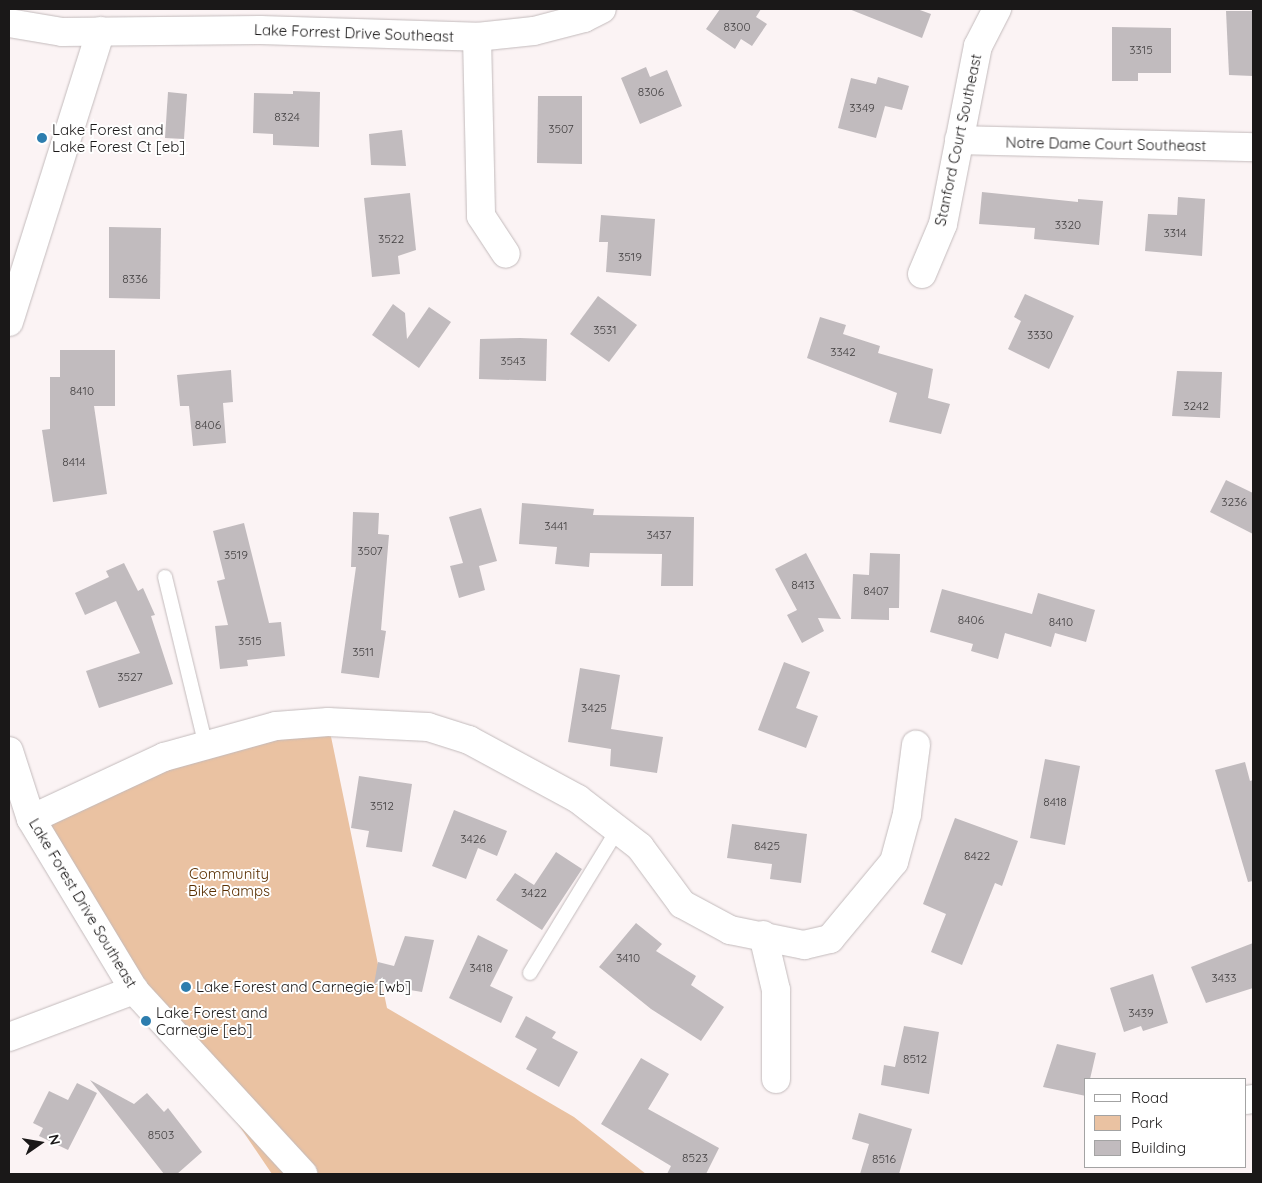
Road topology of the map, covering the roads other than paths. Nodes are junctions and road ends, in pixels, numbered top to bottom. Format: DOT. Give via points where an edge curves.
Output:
graph roads {
  1 [pos="602,9"];
  2 [pos="997,9"];
  3 [pos="9,23"];
  4 [pos="101,31"];
  5 [pos="476,37"];
  6 [pos="959,140"];
  7 [pos="1253,147"];
  8 [pos="506,254"];
  9 [pos="922,274"];
  10 [pos="9,322"];
  11 [pos="165,577"];
  12 [pos="916,746"];
  13 [pos="206,747"];
  14 [pos="9,751"];
  15 [pos="31,819"];
  16 [pos="618,829"];
  17 [pos="763,935"];
  18 [pos="530,973"];
  19 [pos="134,990"];
  20 [pos="9,1037"];
  21 [pos="776,1079"];
  22 [pos="304,1174"];
  1 -- 5 [label="street, Lake Forrest Drive Southeast" via="584,18 534,31"];
  2 -- 6 [label="street, Stanford Court Southeast" via="978,46"];
  3 -- 4 [label="street, Lake Forrest Drive Southeast" via="62,32"];
  4 -- 5 [label="street, Lake Forrest Drive Southeast" via="260,30"];
  4 -- 10 [label="street"];
  5 -- 8 [label="street" via="481,216"];
  6 -- 7 [label="street, Notre Dame Court Southeast"];
  6 -- 9 [label="street, Stanford Court Southeast" via="943,224"];
  11 -- 13 [label="lane"];
  12 -- 17 [label="street" via="907,814 894,862 830,938 804,945"];
  13 -- 15 [label="street" via="164,758"];
  13 -- 16 [label="street" via="276,726 328,722 428,727 469,740 528,771 578,799"];
  14 -- 15 [label="street, Lake Forest Drive Southeast"];
  15 -- 19 [label="street, Lake Forest Drive Southeast"];
  16 -- 17 [label="street" via="640,847 682,904 730,930"];
  16 -- 18 [label="lane"];
  17 -- 21 [label="street" via="776,990"];
  19 -- 20 [label="street"];
  19 -- 22 [label="street, Lake Forest Drive Southeast"];
}
